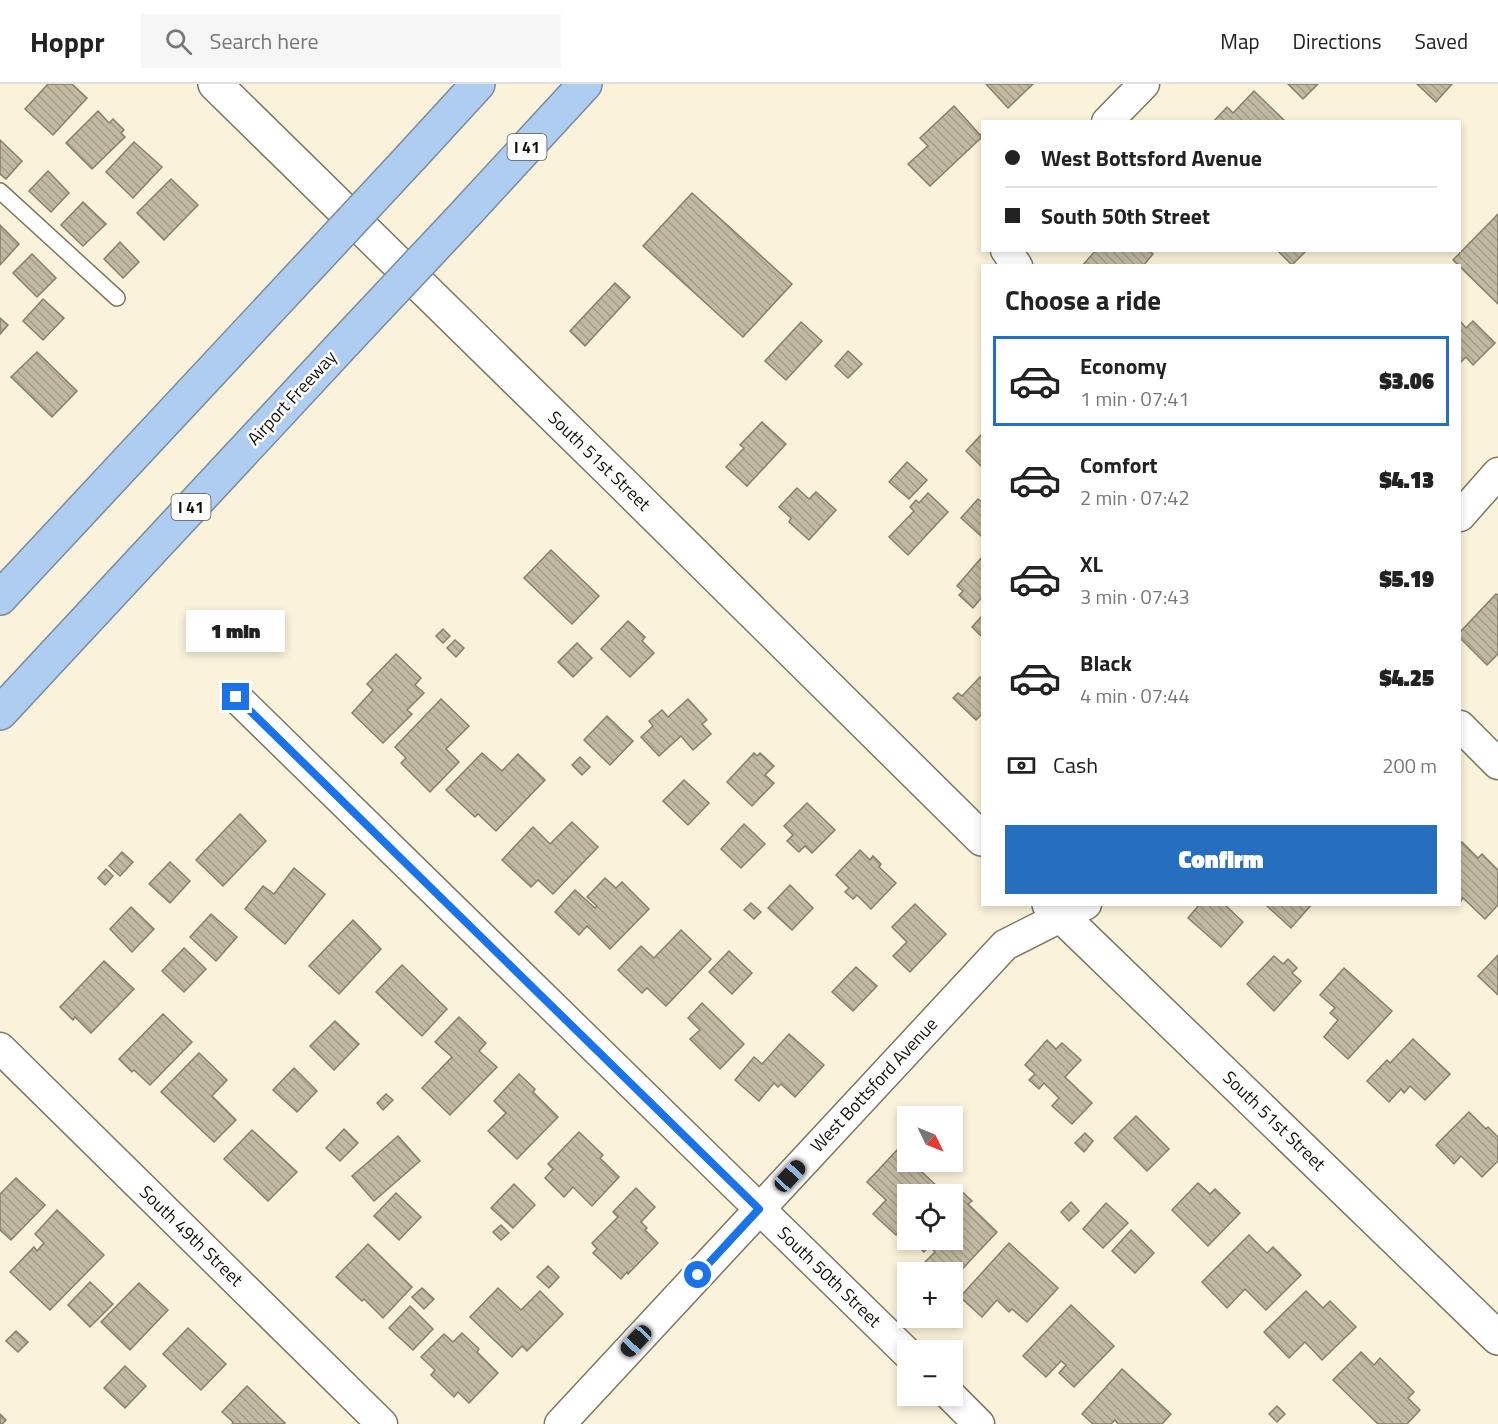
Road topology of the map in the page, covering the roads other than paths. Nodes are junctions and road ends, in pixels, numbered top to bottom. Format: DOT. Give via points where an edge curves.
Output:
graph roads {
  1 [pos="215,84"];
  2 [pos="478,84"];
  3 [pos="585,84"];
  4 [pos="1144,84"];
  5 [pos="1109,120"];
  6 [pos="0,191"];
  7 [pos="117,298"];
  8 [pos="1498,473"];
  9 [pos="1461,515"];
  10 [pos="0,598"];
  11 [pos="236,697"];
  12 [pos="0,713"];
  13 [pos="1461,727"];
  14 [pos="1498,765"];
  15 [pos="981,838"];
  16 [pos="1066,908"];
  17 [pos="0,1048"];
  18 [pos="759,1209"];
  19 [pos="1498,1338"];
  20 [pos="897,1343"];
  21 [pos="961,1406"];
  22 [pos="382,1424"];
  23 [pos="560,1424"];
  24 [pos="979,1424"];
  1 -- 15 [label="street, South 51st Street"];
  2 -- 10 [label="highway, bridge"];
  3 -- 12 [label="highway, Airport Freeway / I 41, bridge"];
  4 -- 5 [label="street"];
  6 -- 7 [label="lane"];
  8 -- 9 [label="street"];
  11 -- 18 [label="street, South 50th Street"];
  13 -- 14 [label="street"];
  16 -- 18 [label="street, West Bottsford Avenue" via="1005,945"];
  16 -- 19 [label="street, South 51st Street"];
  17 -- 22 [label="street, South 49th Street"];
  18 -- 20 [label="street, South 50th Street"];
  18 -- 23 [label="street, West Bottsford Avenue"];
  21 -- 24 [label="street"];
}
